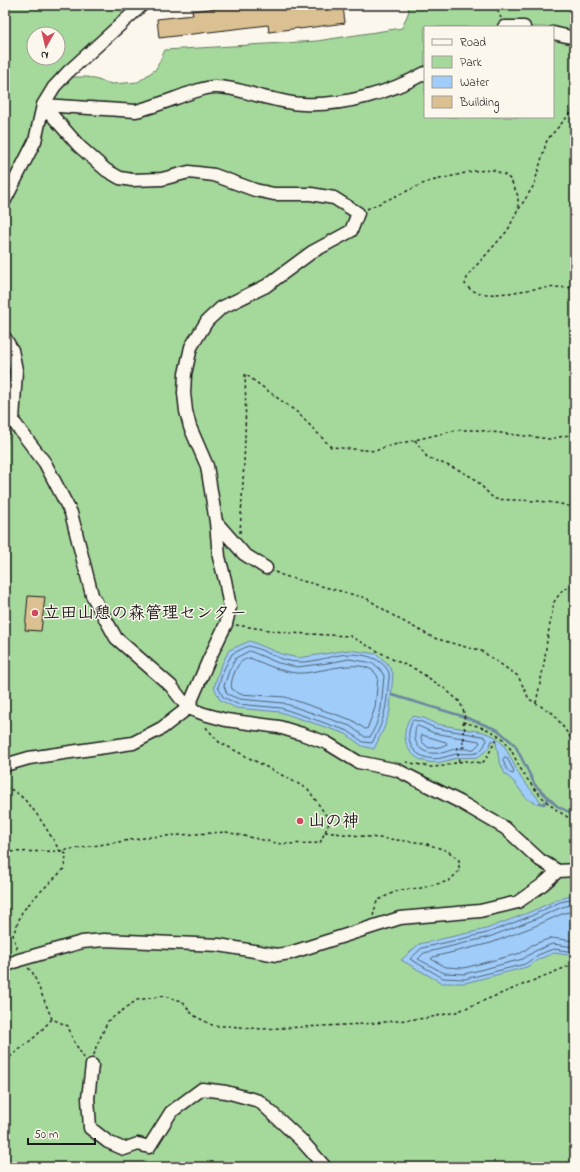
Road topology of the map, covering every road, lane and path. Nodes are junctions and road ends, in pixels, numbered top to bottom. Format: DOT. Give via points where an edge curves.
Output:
graph roads {
  1 [pos="142,5"];
  2 [pos="495,5"];
  3 [pos="504,26"];
  4 [pos="554,33"];
  5 [pos="575,38"];
  6 [pos="424,74"];
  7 [pos="43,105"];
  8 [pos="575,108"];
  9 [pos="5,200"];
  10 [pos="518,209"];
  11 [pos="358,213"];
  12 [pos="575,288"];
  13 [pos="5,338"];
  14 [pos="575,436"];
  15 [pos="415,440"];
  16 [pos="575,508"];
  17 [pos="216,522"];
  18 [pos="240,533"];
  19 [pos="266,568"];
  20 [pos="575,587"];
  21 [pos="226,624"];
  22 [pos="536,703"];
  23 [pos="188,708"];
  24 [pos="464,722"];
  25 [pos="204,725"];
  26 [pos="498,737"];
  27 [pos="575,744"];
  28 [pos="402,761"];
  29 [pos="459,762"];
  30 [pos="5,765"];
  31 [pos="5,787"];
  32 [pos="575,821"];
  33 [pos="325,832"];
  34 [pos="60,851"];
  35 [pos="5,852"];
  36 [pos="575,870"];
  37 [pos="558,871"];
  38 [pos="373,926"];
  39 [pos="20,960"];
  40 [pos="5,966"];
  41 [pos="575,967"];
  42 [pos="52,1019"];
  43 [pos="5,1061"];
  44 [pos="92,1065"];
  45 [pos="325,1167"];
  1 -- 7 [label="street" via="54,86"];
  2 -- 3 [label="path"];
  4 -- 5 [label="street"];
  6 -- 7 [label="street" via="410,82 376,94 339,102 302,104 216,86 136,111"];
  7 -- 9 [label="street" via="35,141"];
  7 -- 11 [label="street" via="79,146 106,170 120,178 162,180 189,172 214,175 274,194 310,194 334,198"];
  8 -- 10 [label="path" via="547,140 534,185"];
  10 -- 11 [label="path" via="518,196 511,180 494,170 474,171 427,182"];
  10 -- 12 [label="path" via="508,230 468,275 465,284 473,291 485,294"];
  11 -- 17 [label="street" via="351,231 312,252 266,286 221,308 207,321 191,347 185,374 185,405 190,427 207,466"];
  13 -- 23 [label="street" via="12,350 16,370 14,421 45,463 71,514 92,595 116,638 171,686"];
  14 -- 15 [label="path" via="550,439 457,430"];
  15 -- 16 [label="path" via="427,457 476,479 494,500 530,500 565,504"];
  15 -- 18 [label="path" via="375,451 330,447 298,413 245,374 247,408"];
  17 -- 19 [label="street" via="244,554"];
  17 -- 21 [label="street" via="218,557 230,607"];
  19 -- 22 [label="path" via="284,576 366,598 434,638 480,650 518,676 529,699"];
  20 -- 22 [label="path" via="563,589 554,602"];
  21 -- 23 [label="street"];
  21 -- 24 [label="path" via="290,633 350,636 415,669 444,688 460,702 465,715"];
  22 -- 27 [label="path" via="554,714"];
  23 -- 30 [label="street" via="162,728 133,743 29,758"];
  23 -- 37 [label="street" via="226,720 279,727 327,743 358,762 397,770 505,828 540,860"];
  24 -- 26 [label="path" via="491,730"];
  24 -- 29 [label="path" via="464,747 457,748"];
  25 -- 33 [label="path" via="219,742 308,789 330,821"];
  26 -- 29 [label="path" via="482,762"];
  26 -- 32 [label="path" via="510,748 529,782 543,799"];
  28 -- 29 [label="path" via="431,767"];
  31 -- 34 [label="path" via="26,801"];
  33 -- 34 [label="path" via="320,843 281,844 226,832 150,837"];
  33 -- 38 [label="path" via="424,843 448,851 459,860 459,871 449,881 400,890 377,901"];
  34 -- 35 [label="path"];
  34 -- 39 [label="path" via="66,854 65,868 22,912 14,935"];
  36 -- 37 [label="street"];
  37 -- 38 [label="street" via="542,886 518,902 480,911 400,918"];
  38 -- 39 [label="street" via="277,955 220,945 104,940 82,942"];
  39 -- 40 [label="street"];
  39 -- 42 [label="path" via="32,971"];
  41 -- 44 [label="path" via="569,966 456,1012 427,1018 364,1024 262,1029 214,1026 193,1015 182,1001 164,996 137,1000 108,1021 96,1047"];
  42 -- 43 [label="path" via="36,1036"];
  42 -- 44 [label="path" via="68,1026 82,1056"];
  44 -- 45 [label="street" via="88,1098 90,1128 108,1142 124,1149 138,1144 149,1147 171,1112 202,1089 214,1090 259,1101 302,1141"];
}
